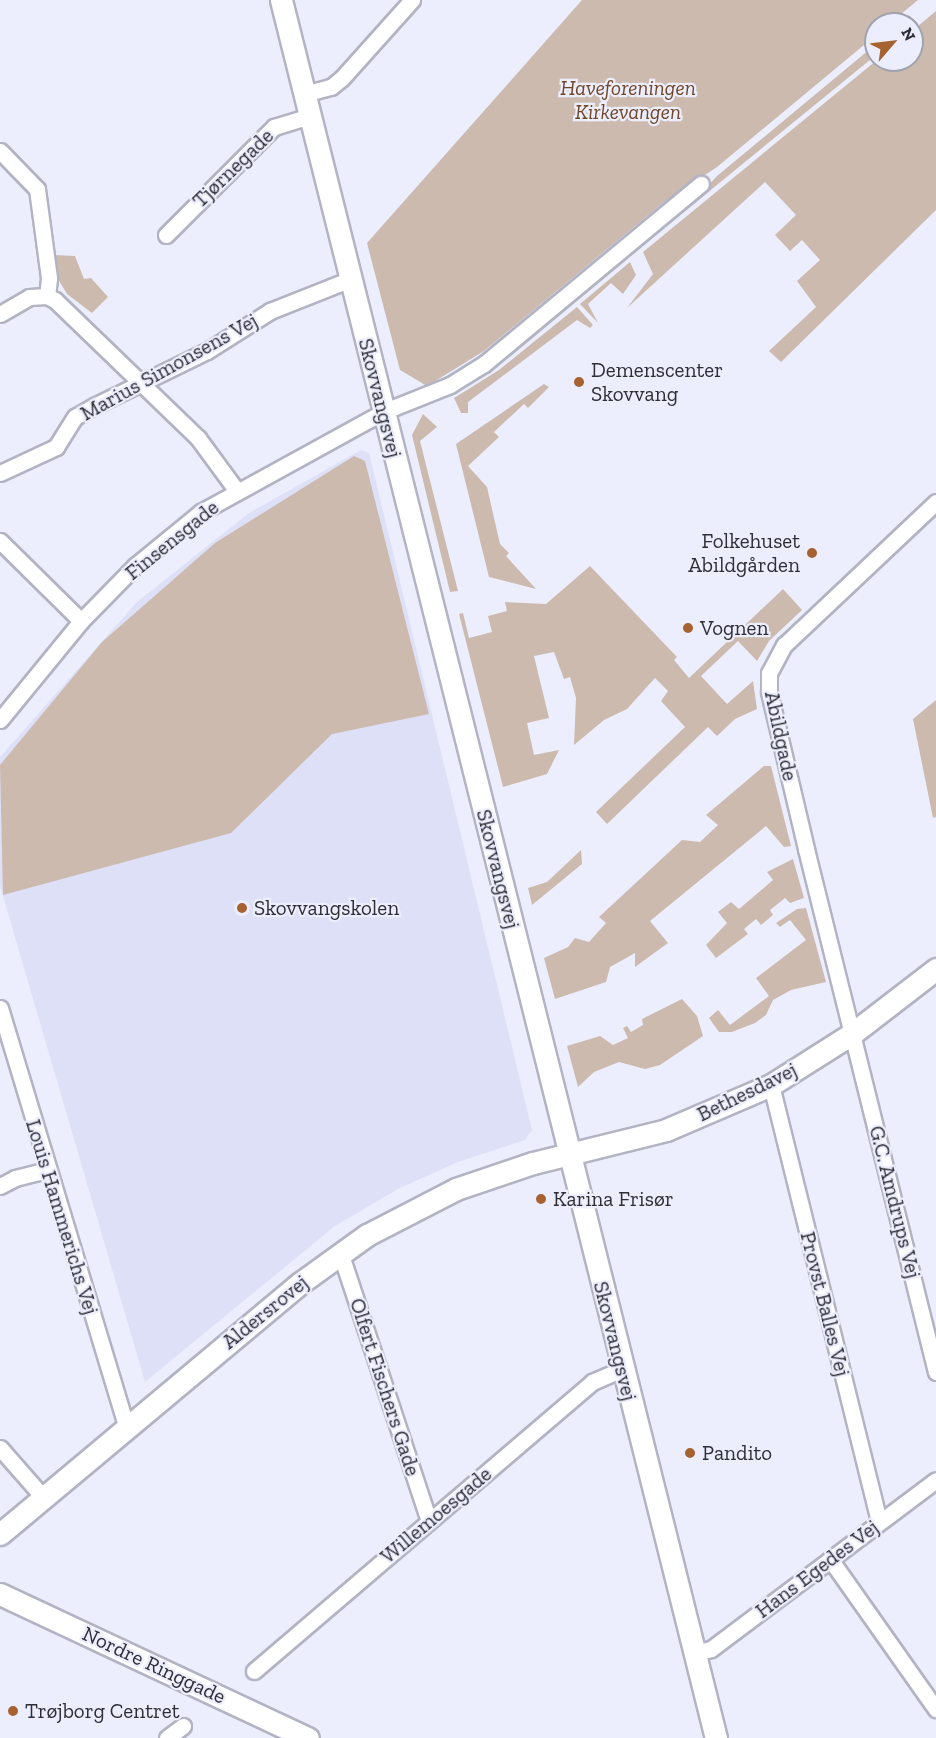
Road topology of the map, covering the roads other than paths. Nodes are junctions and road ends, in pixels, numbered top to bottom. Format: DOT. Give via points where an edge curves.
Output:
graph roads {
  1 [pos="281,0"];
  2 [pos="412,0"];
  3 [pos="304,94"];
  4 [pos="310,116"];
  5 [pos="0,151"];
  6 [pos="701,184"];
  7 [pos="166,235"];
  8 [pos="351,279"];
  9 [pos="47,296"];
  10 [pos="0,314"];
  11 [pos="140,382"];
  12 [pos="385,411"];
  13 [pos="0,473"];
  14 [pos="237,491"];
  15 [pos="936,502"];
  16 [pos="0,541"];
  17 [pos="81,621"];
  18 [pos="0,720"];
  19 [pos="936,969"];
  20 [pos="0,1008"];
  21 [pos="853,1033"];
  22 [pos="771,1085"];
  23 [pos="569,1154"];
  24 [pos="46,1170"];
  25 [pos="0,1186"];
  26 [pos="340,1252"];
  27 [pos="623,1369"];
  28 [pos="936,1372"];
  29 [pos="126,1426"];
  30 [pos="0,1448"];
  31 [pos="936,1480"];
  32 [pos="43,1497"];
  33 [pos="429,1521"];
  34 [pos="879,1522"];
  35 [pos="0,1534"];
  36 [pos="830,1559"];
  37 [pos="0,1594"];
  38 [pos="695,1653"];
  39 [pos="254,1671"];
  40 [pos="936,1709"];
  41 [pos="183,1726"];
  42 [pos="167,1738"];
  43 [pos="308,1738"];
  44 [pos="716,1738"];
  1 -- 3 [label="street, Skovvangsvej"];
  2 -- 3 [label="street" via="342,78 331,87"];
  3 -- 4 [label="street, Skovvangsvej"];
  4 -- 7 [label="street, Tjørnegade" via="274,127"];
  4 -- 8 [label="street, Skovvangsvej"];
  5 -- 9 [label="street" via="37,189 49,278"];
  6 -- 12 [label="street" via="484,364 450,385"];
  8 -- 11 [label="street, Marius Simonsens Vej" via="270,311 207,351"];
  8 -- 12 [label="street, Skovvangsvej"];
  9 -- 10 [label="street" via="29,297"];
  9 -- 11 [label="street" via="67,310"];
  11 -- 13 [label="street, Marius Simonsens Vej" via="75,417 56,447"];
  11 -- 14 [label="street" via="198,438"];
  12 -- 14 [label="street, Finsensgade"];
  12 -- 23 [label="street, Skovvangsvej"];
  14 -- 17 [label="street, Finsensgade" via="201,512 136,565"];
  15 -- 21 [label="street, Abildgade" via="784,645 769,673 769,692"];
  16 -- 17 [label="street"];
  17 -- 18 [label="street, Finsensgade"];
  19 -- 21 [label="street, Bethesdavej"];
  20 -- 24 [label="street, Louis Hammerichs Vej"];
  21 -- 22 [label="street, Bethesdavej"];
  21 -- 28 [label="street, G.C. Amdrups Vej"];
  22 -- 23 [label="street, Bethesdavej" via="666,1130"];
  22 -- 34 [label="street, Provst Balles Vej"];
  23 -- 26 [label="street, Aldersrovej" via="456,1189"];
  23 -- 27 [label="street, Skovvangsvej"];
  24 -- 25 [label="street"];
  24 -- 29 [label="street, Louis Hammerichs Vej"];
  26 -- 29 [label="street, Aldersrovej"];
  26 -- 33 [label="street, Olfert Fischers Gade"];
  27 -- 33 [label="street, Willemoesgade" via="592,1382"];
  27 -- 38 [label="street, Skovvangsvej"];
  29 -- 32 [label="street, Aldersrovej"];
  30 -- 32 [label="street"];
  31 -- 34 [label="street, Hans Egedes Vej"];
  32 -- 35 [label="street, Aldersrovej"];
  33 -- 39 [label="street, Willemoesgade"];
  34 -- 36 [label="street, Hans Egedes Vej"];
  36 -- 38 [label="street, Hans Egedes Vej" via="711,1649"];
  36 -- 40 [label="street"];
  37 -- 43 [label="street, Nordre Ringgade"];
  38 -- 44 [label="street, Skovvangsvej"];
  41 -- 42 [label="street"];
}
